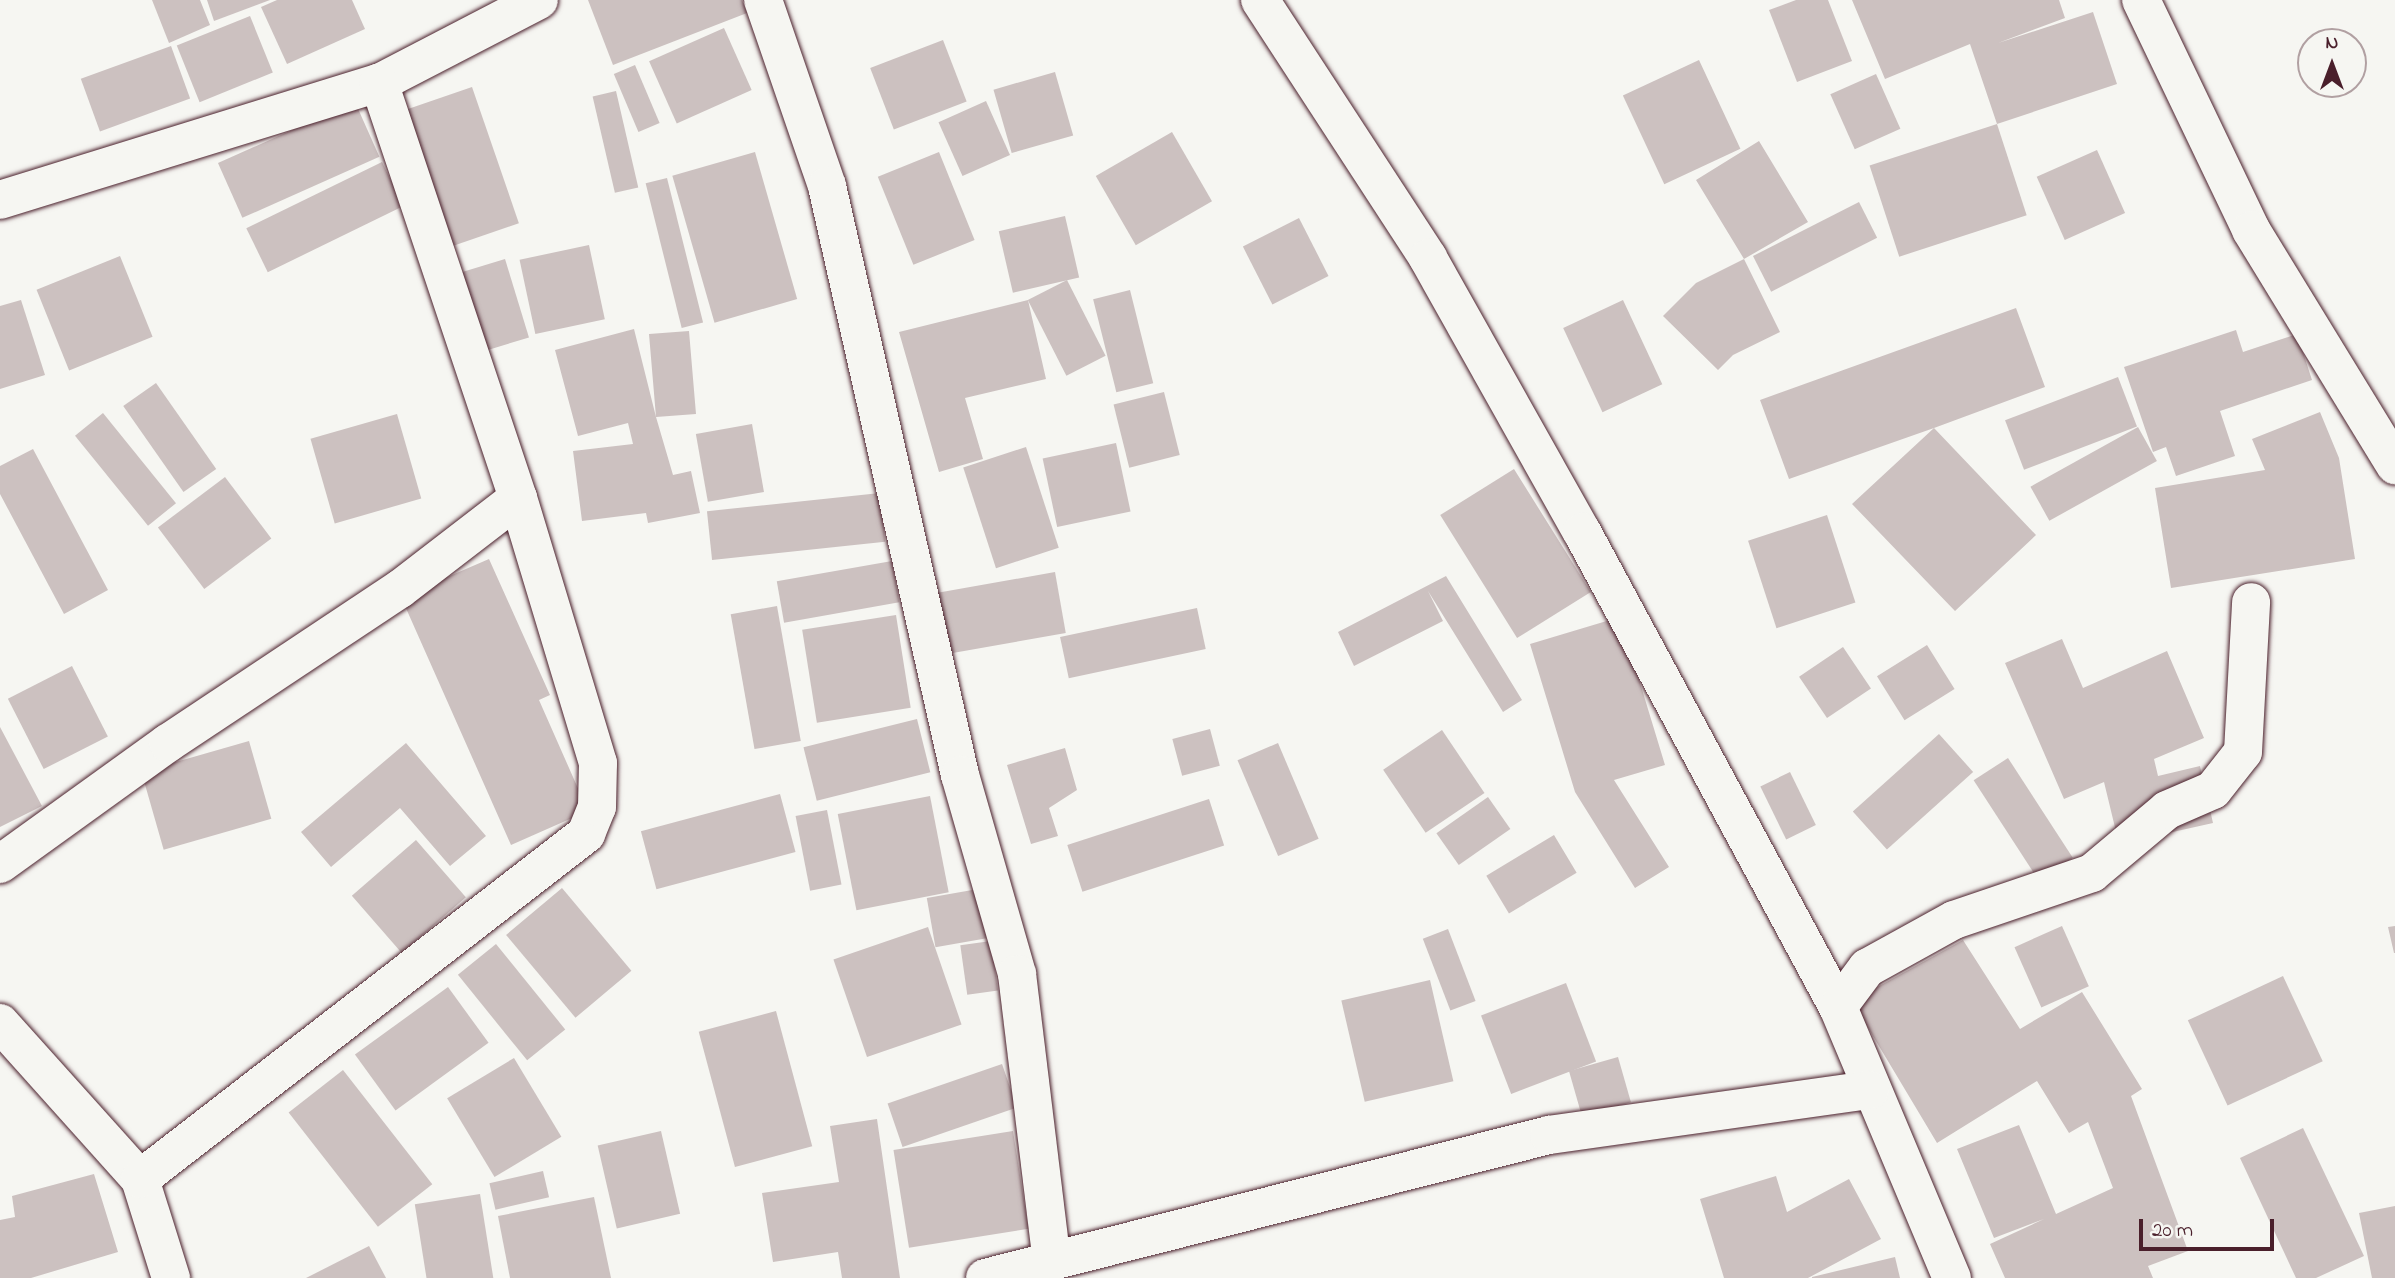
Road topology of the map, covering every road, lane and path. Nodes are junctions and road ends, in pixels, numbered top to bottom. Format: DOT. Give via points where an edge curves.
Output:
graph roads {
  1 [pos="539,0"];
  2 [pos="763,0"];
  3 [pos="1260,0"];
  4 [pos="2141,0"];
  5 [pos="379,83"];
  6 [pos="0,200"];
  7 [pos="2395,465"];
  8 [pos="518,498"];
  9 [pos="2251,602"];
  10 [pos="0,864"];
  11 [pos="1838,1007"];
  12 [pos="0,1023"];
  13 [pos="1870,1090"];
  14 [pos="140,1179"];
  15 [pos="1052,1262"];
  16 [pos="171,1278"];
  17 [pos="985,1278"];
  18 [pos="1952,1278"];
  1 -- 5 [label="street"];
  2 -- 15 [label="street" via="827,186 960,775 1017,974"];
  3 -- 11 [label="street" via="1428,258"];
  4 -- 7 [label="street" via="2251,230"];
  5 -- 6 [label="street"];
  5 -- 8 [label="street"];
  8 -- 10 [label="street" via="400,589 168,743"];
  8 -- 14 [label="street" via="598,763 597,807 586,834"];
  9 -- 11 [label="street" via="2243,752 2213,790 2167,810 2092,873 1954,920 1867,968"];
  11 -- 13 [label="street"];
  12 -- 14 [label="street"];
  13 -- 15 [label="street" via="1549,1135"];
  13 -- 18 [label="street"];
  14 -- 16 [label="street"];
  15 -- 17 [label="street"];
}
